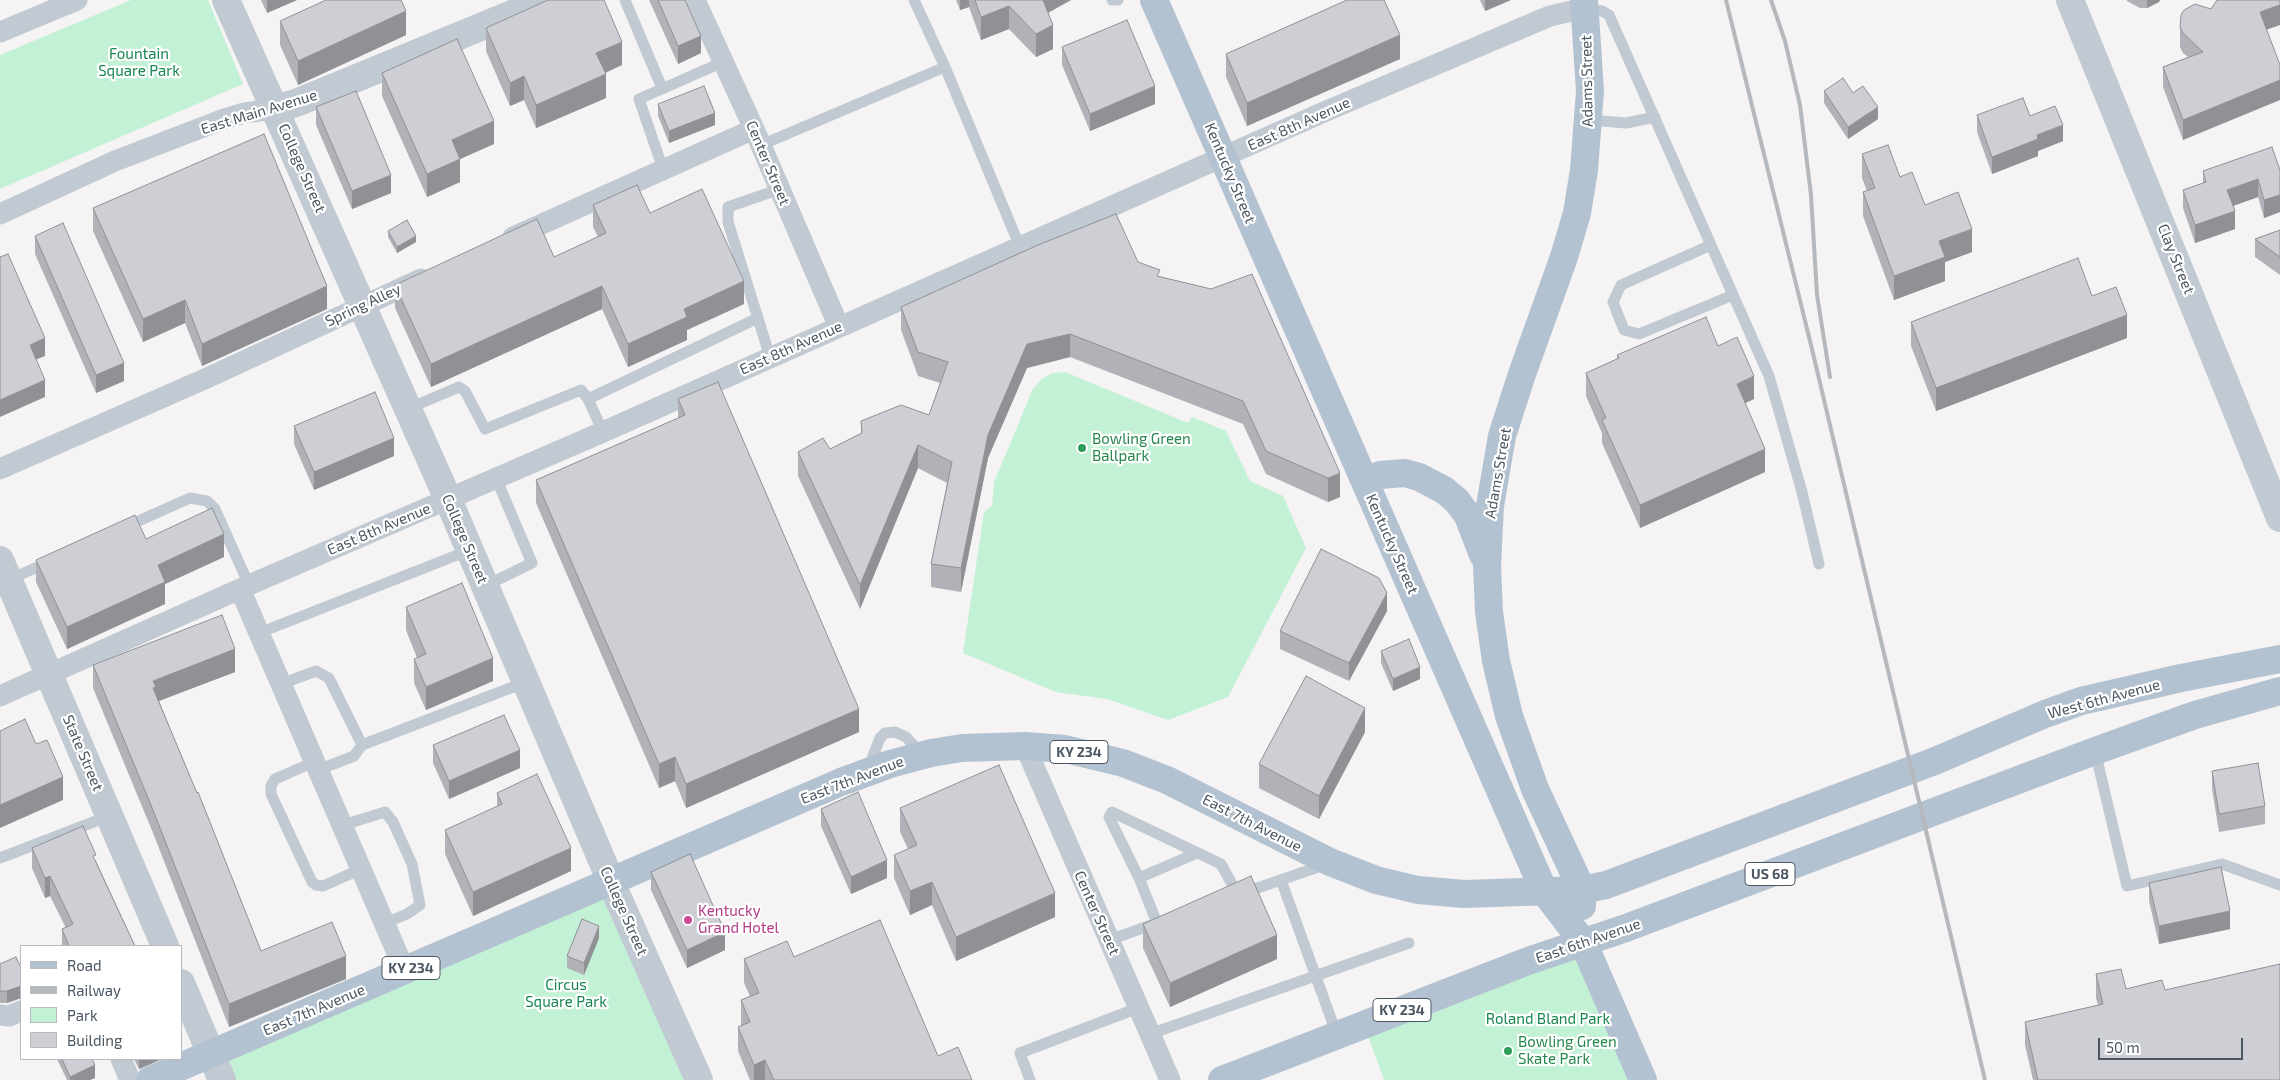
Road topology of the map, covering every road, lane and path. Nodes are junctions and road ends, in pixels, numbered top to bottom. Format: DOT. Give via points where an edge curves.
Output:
graph roads {
  1 [pos="77,0"];
  2 [pos="226,0"];
  3 [pos="546,0"];
  4 [pos="625,0"];
  5 [pos="695,0"];
  6 [pos="914,0"];
  7 [pos="1112,0"];
  8 [pos="1118,0"];
  9 [pos="1154,0"];
  10 [pos="2070,0"];
  11 [pos="1584,4"];
  12 [pos="0,32"];
  13 [pos="723,62"];
  14 [pos="945,67"];
  15 [pos="662,88"];
  16 [pos="275,108"];
  17 [pos="1655,117"];
  18 [pos="1589,120"];
  19 [pos="758,137"];
  20 [pos="1223,157"];
  21 [pos="663,170"];
  22 [pos="780,188"];
  23 [pos="0,214"];
  24 [pos="1711,245"];
  25 [pos="494,246"];
  26 [pos="1020,247"];
  27 [pos="441,270"];
  28 [pos="1734,295"];
  29 [pos="362,306"];
  30 [pos="758,318"];
  31 [pos="838,327"];
  32 [pos="770,357"];
  33 [pos="588,399"];
  34 [pos="408,409"];
  35 [pos="603,432"];
  36 [pos="0,469"];
  37 [pos="496,478"];
  38 [pos="1365,482"];
  39 [pos="448,499"];
  40 [pos="2280,518"];
  41 [pos="118,530"];
  42 [pos="470,550"];
  43 [pos="64,555"];
  44 [pos="1819,564"];
  45 [pos="1487,566"];
  46 [pos="4,570"];
  47 [pos="485,586"];
  48 [pos="245,587"];
  49 [pos="259,633"];
  50 [pos="2280,659"];
  51 [pos="49,675"];
  52 [pos="526,682"];
  53 [pos="281,684"];
  54 [pos="2280,691"];
  55 [pos="0,696"];
  56 [pos="362,745"];
  57 [pos="1025,746"];
  58 [pos="2095,751"];
  59 [pos="316,766"];
  60 [pos="109,816"];
  61 [pos="342,826"];
  62 [pos="1197,853"];
  63 [pos="0,858"];
  64 [pos="1330,862"];
  65 [pos="361,869"];
  66 [pos="1139,878"];
  67 [pos="1281,880"];
  68 [pos="610,881"];
  69 [pos="2280,885"];
  70 [pos="1582,890"];
  71 [pos="1544,891"];
  72 [pos="384,923"];
  73 [pos="1109,940"];
  74 [pos="1409,942"];
  75 [pos="1583,942"];
  76 [pos="165,945"];
  77 [pos="405,971"];
  78 [pos="1315,974"];
  79 [pos="182,985"];
  80 [pos="1138,1008"];
  81 [pos="20,1011"];
  82 [pos="0,1015"];
  83 [pos="1150,1034"];
  84 [pos="1337,1035"];
  85 [pos="211,1054"];
  86 [pos="121,1060"];
  87 [pos="130,1080"];
  88 [pos="150,1080"];
  89 [pos="222,1080"];
  90 [pos="699,1080"];
  91 [pos="1030,1080"];
  92 [pos="1170,1080"];
  93 [pos="1222,1080"];
  94 [pos="1643,1080"];
  1 -- 12 [label="street"];
  2 -- 16 [label="street, College Street"];
  3 -- 16 [label="street, East Main Avenue"];
  4 -- 15 [label="lane"];
  5 -- 13 [label="street, Center Street"];
  6 -- 14 [label="lane"];
  7 -- 8 [label="lane"];
  9 -- 20 [label="main road, Kentucky Street"];
  10 -- 40 [label="street, Clay Street"];
  11 -- 17 [label="lane" via="1609,15"];
  11 -- 18 [label="main road, Adams Street"];
  11 -- 20 [label="street, East 8th Avenue"];
  13 -- 15 [label="lane"];
  13 -- 19 [label="street, Center Street"];
  14 -- 19 [label="lane"];
  14 -- 26 [label="lane"];
  15 -- 21 [label="lane" via="638,99"];
  16 -- 23 [label="street, East Main Avenue" via="224,119 115,161"];
  16 -- 29 [label="street, College Street"];
  17 -- 18 [label="lane" via="1626,123"];
  17 -- 24 [label="lane"];
  18 -- 45 [label="main road, Adams Street" via="1577,213 1502,436 1490,506"];
  19 -- 21 [label="street"];
  19 -- 22 [label="street, Center Street"];
  20 -- 26 [label="street, East 8th Avenue"];
  20 -- 38 [label="main road, Kentucky Street"];
  21 -- 25 [label="street"];
  22 -- 30 [label="lane" via="728,207 728,222"];
  22 -- 31 [label="street, Center Street"];
  24 -- 28 [label="lane"];
  24 -- 28 [label="lane" via="1621,285 1613,302 1624,330 1639,334"];
  26 -- 31 [label="street, East 8th Avenue"];
  27 -- 29 [label="street, Spring Alley"];
  28 -- 44 [label="lane" via="1769,376"];
  29 -- 34 [label="street, College Street"];
  29 -- 36 [label="street, Spring Alley"];
  30 -- 32 [label="lane"];
  30 -- 33 [label="lane"];
  31 -- 32 [label="street, East 8th Avenue"];
  32 -- 35 [label="street, East 8th Avenue"];
  33 -- 34 [label="lane" via="581,390 484,428 465,391 459,387"];
  33 -- 35 [label="lane"];
  34 -- 39 [label="street, College Street"];
  35 -- 37 [label="street, East 8th Avenue"];
  37 -- 39 [label="street, East 8th Avenue"];
  37 -- 47 [label="lane" via="532,563"];
  38 -- 45 [label="main road" via="1380,475 1405,473 1444,490 1468,516"];
  38 -- 71 [label="main road, Kentucky Street"];
  39 -- 42 [label="street, College Street"];
  39 -- 48 [label="street, East 8th Avenue"];
  41 -- 48 [label="lane" via="190,498 207,501 215,509"];
  42 -- 47 [label="street, College Street"];
  42 -- 49 [label="lane"];
  43 -- 46 [label="lane"];
  45 -- 70 [label="main road, Adams Street" via="1496,661 1509,716 1535,789"];
  46 -- 51 [label="street, State Street"];
  47 -- 52 [label="street, College Street"];
  48 -- 49 [label="street"];
  48 -- 51 [label="street, East 8th Avenue"];
  49 -- 53 [label="street"];
  50 -- 70 [label="main road, West 6th Avenue" via="2082,701 1935,761 1606,885"];
  51 -- 55 [label="street, East 8th Avenue"];
  51 -- 60 [label="street, State Street"];
  52 -- 56 [label="lane"];
  52 -- 68 [label="street, College Street"];
  53 -- 56 [label="lane" via="316,671 329,678"];
  53 -- 59 [label="street"];
  54 -- 58 [label="main road, US 68" via="2195,715"];
  56 -- 59 [label="lane" via="354,756"];
  57 -- 64 [label="main road, East 7th Avenue / KY 234" via="1065,749 1122,763 1167,780"];
  57 -- 68 [label="main road, East 7th Avenue / KY 234" via="962,748 866,772"];
  57 -- 73 [label="street, Center Street"];
  58 -- 69 [label="lane" via="2127,886 2222,864"];
  58 -- 75 [label="main road, East 6th Avenue / US 68"];
  59 -- 61 [label="street"];
  59 -- 65 [label="lane" via="275,778 271,794 312,882 323,886"];
  60 -- 63 [label="lane"];
  60 -- 76 [label="street, State Street"];
  61 -- 65 [label="street"];
  61 -- 72 [label="lane" via="385,812 412,864 420,905"];
  62 -- 66 [label="lane"];
  62 -- 66 [label="lane" via="1112,812 1109,817"];
  62 -- 67 [label="lane" via="1221,864 1234,897"];
  64 -- 67 [label="lane"];
  64 -- 71 [label="main road, East 7th Avenue / KY 234" via="1376,880 1418,890 1464,894"];
  65 -- 72 [label="street"];
  66 -- 73 [label="lane" via="1162,922"];
  67 -- 78 [label="lane"];
  68 -- 77 [label="main road, East 7th Avenue / KY 234"];
  68 -- 90 [label="street, College Street"];
  70 -- 71 [label="main road, East 7th Avenue"];
  70 -- 75 [label="main road, Adams Street"];
  71 -- 75 [label="main road, Kentucky Street"];
  72 -- 77 [label="street"];
  73 -- 80 [label="street, Center Street"];
  74 -- 78 [label="lane"];
  75 -- 84 [label="main road, East 6th Avenue / KY 234"];
  75 -- 94 [label="main road, Kentucky Street"];
  77 -- 85 [label="main road, East 7th Avenue / KY 234"];
  78 -- 83 [label="lane"];
  78 -- 84 [label="lane"];
  79 -- 85 [label="street"];
  80 -- 83 [label="street, Center Street"];
  80 -- 91 [label="lane" via="1020,1053"];
  81 -- 82 [label="street" via="9,1016"];
  83 -- 92 [label="street, Center Street"];
  84 -- 93 [label="main road, East 6th Avenue / KY 234"];
  85 -- 88 [label="main road, East 7th Avenue / KY 234"];
  85 -- 89 [label="street"];
  86 -- 87 [label="street"];
}
